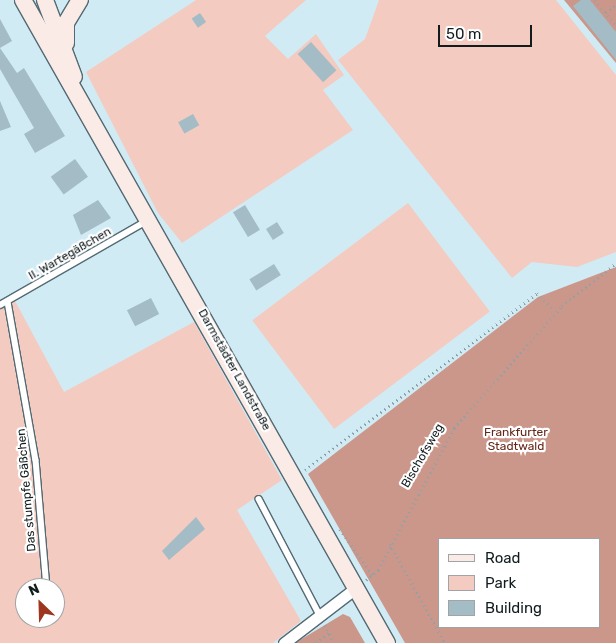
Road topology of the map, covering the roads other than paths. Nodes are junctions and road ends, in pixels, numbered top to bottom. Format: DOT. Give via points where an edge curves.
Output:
graph roads {
  1 [pos="22,0"];
  2 [pos="46,0"];
  3 [pos="80,0"];
  4 [pos="67,55"];
  5 [pos="80,96"];
  6 [pos="150,219"];
  7 [pos="8,302"];
  8 [pos="0,305"];
  9 [pos="260,500"];
  10 [pos="46,578"];
  11 [pos="357,587"];
  12 [pos="320,615"];
  13 [pos="284,643"];
  14 [pos="387,643"];
  1 -- 5 [label="main road, Darmstädter Landstraße"];
  2 -- 4 [label="main road, Darmstädter Landstraße"];
  3 -- 4 [label="main road" via="66,23"];
  4 -- 5 [label="main road, Darmstädter Landstraße"];
  5 -- 6 [label="main road, Darmstädter Landstraße"];
  6 -- 7 [label="lane, II. Wartegäßchen"];
  6 -- 11 [label="main road, Darmstädter Landstraße"];
  7 -- 8 [label="lane, II. Wartegäßchen"];
  7 -- 10 [label="lane, Das stumpfe Gäßchen" via="36,460"];
  9 -- 12 [label="lane"];
  11 -- 12 [label="street"];
  11 -- 14 [label="main road, Darmstädter Landstraße"];
  12 -- 13 [label="street"];
}
